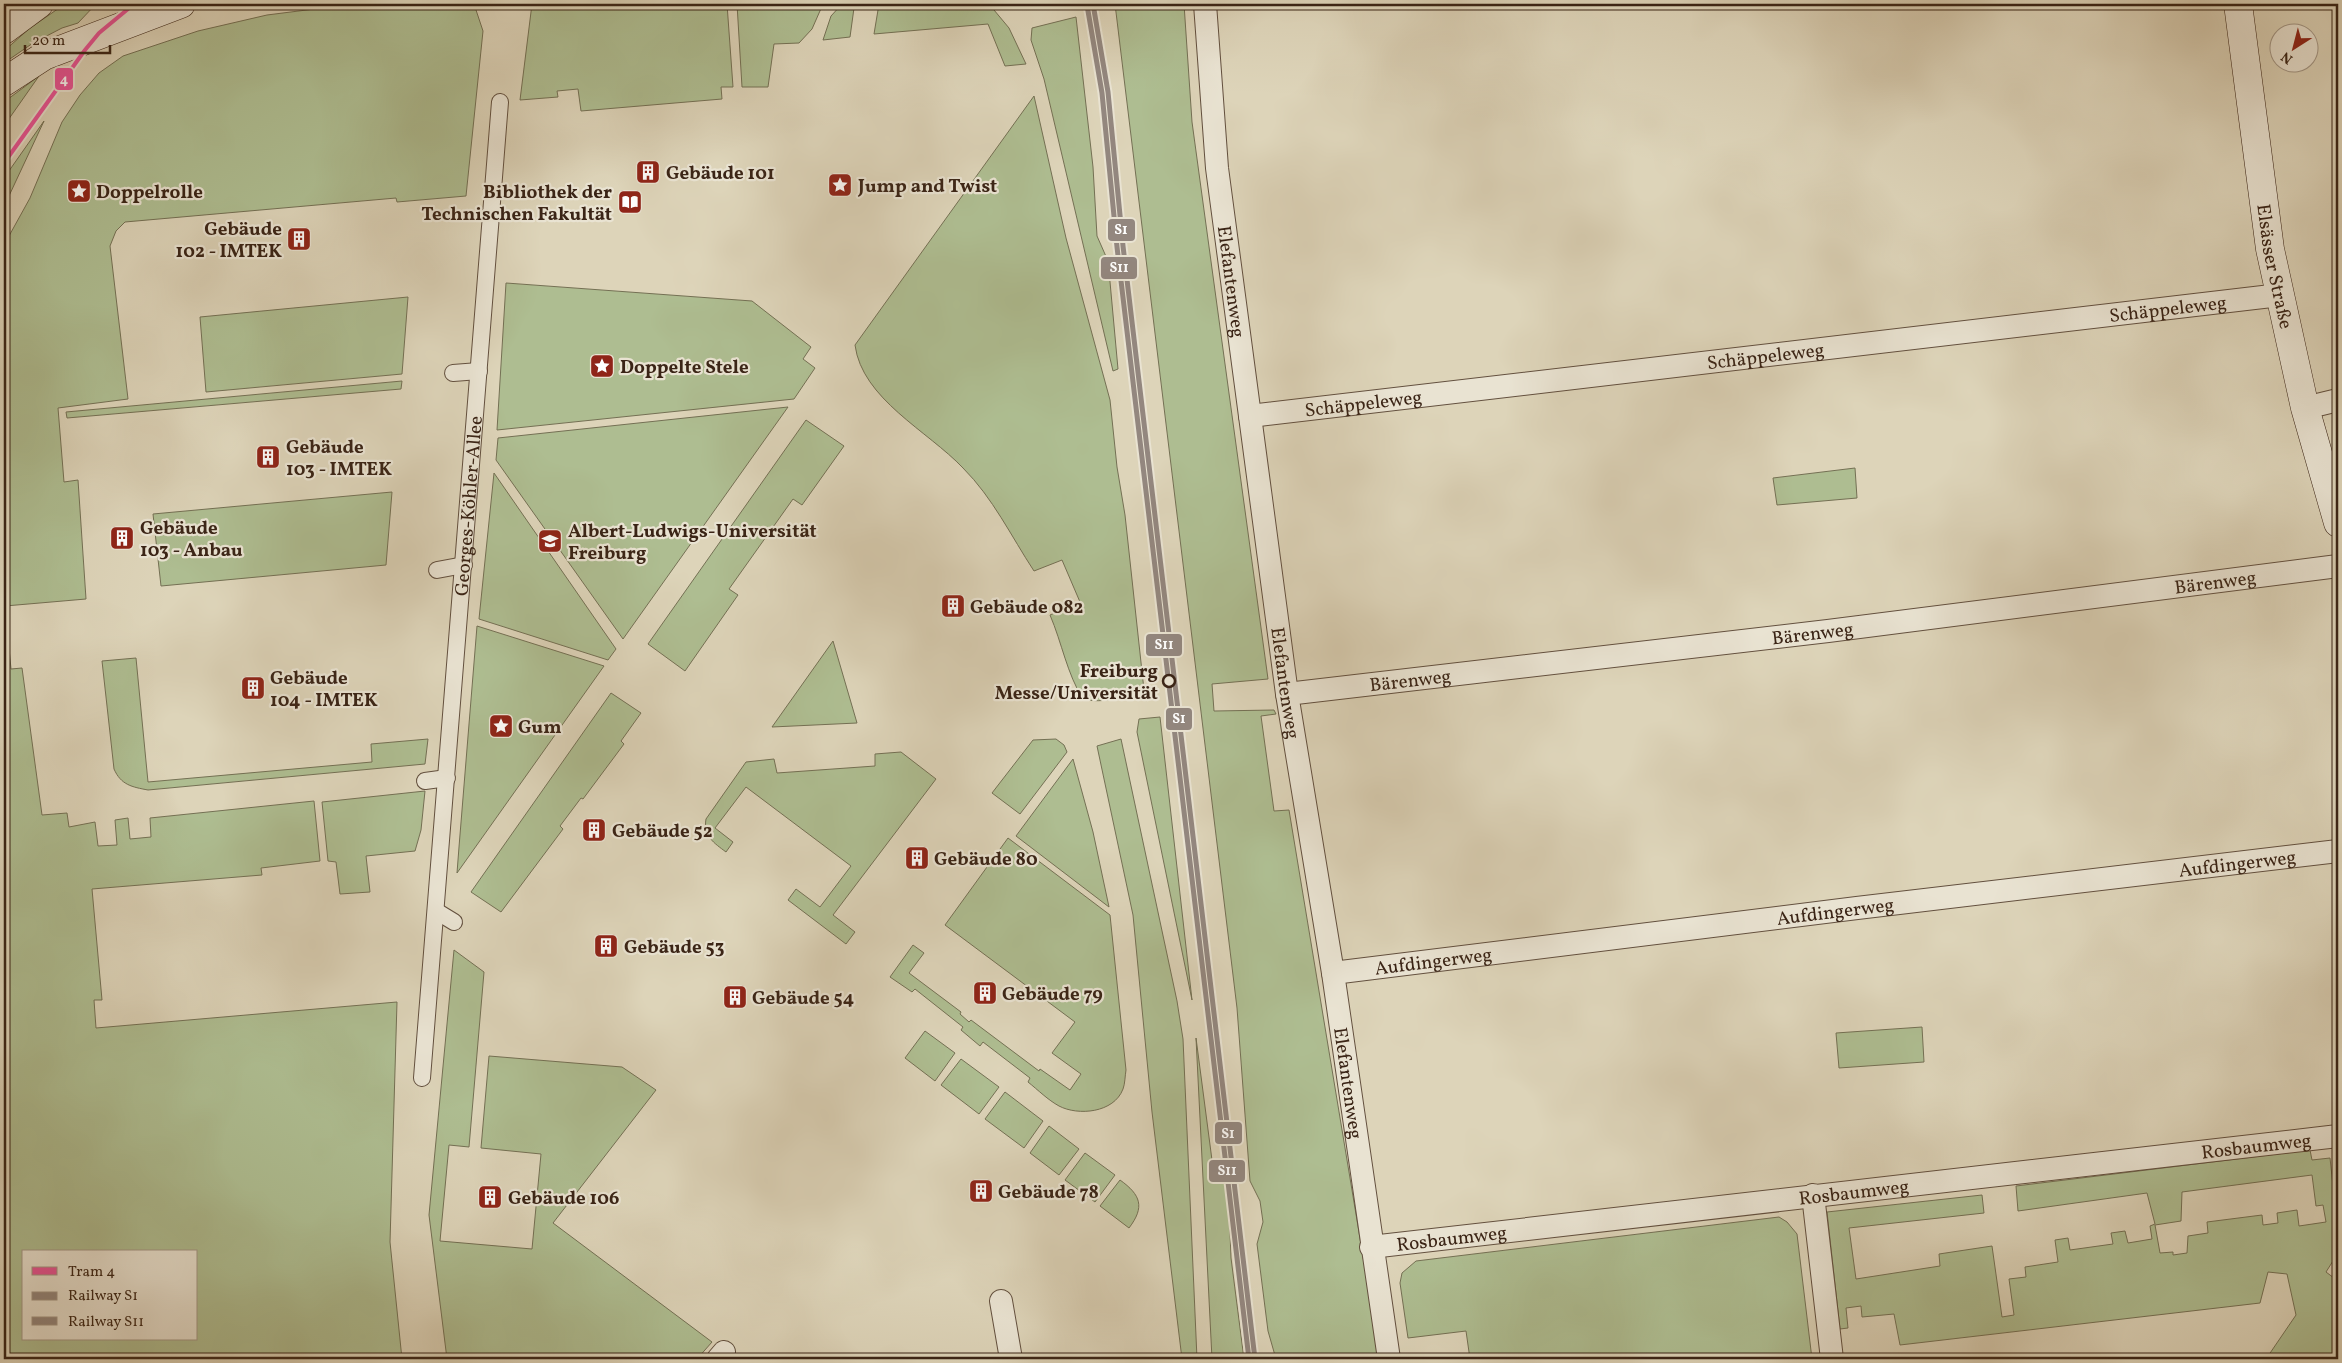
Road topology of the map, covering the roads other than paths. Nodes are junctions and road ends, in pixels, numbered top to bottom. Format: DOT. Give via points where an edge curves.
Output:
graph roads {
  1 [pos="39,4"];
  2 [pos="181,4"];
  3 [pos="1205,4"];
  4 [pos="2238,4"];
  5 [pos="4,30"];
  6 [pos="4,82"];
  7 [pos="500,102"];
  8 [pos="2280,295"];
  9 [pos="479,371"];
  10 [pos="453,373"];
  11 [pos="2338,400"];
  12 [pos="2305,408"];
  13 [pos="1250,416"];
  14 [pos="2338,523"];
  15 [pos="464,565"];
  16 [pos="2338,566"];
  17 [pos="437,570"];
  18 [pos="1287,694"];
  19 [pos="447,778"];
  20 [pos="425,781"];
  21 [pos="2338,852"];
  22 [pos="436,911"];
  23 [pos="454,922"];
  24 [pos="1333,974"];
  25 [pos="422,1078"];
  26 [pos="2338,1136"];
  27 [pos="1812,1195"];
  28 [pos="1371,1247"];
  29 [pos="1001,1302"];
  30 [pos="1010,1359"];
  31 [pos="1389,1359"];
  32 [pos="1832,1359"];
  1 -- 5 [label="main road"];
  2 -- 6 [label="main road" via="44,56"];
  3 -- 13 [label="street, Elefantenweg" via="1217,168"];
  4 -- 8 [label="main road, Elsässer Straße" via="2270,249"];
  7 -- 9 [label="street, Georges-Köhler-Allee"];
  8 -- 12 [label="main road, Elsässer Straße"];
  8 -- 13 [label="street, Schäppeleweg"];
  9 -- 10 [label="street"];
  9 -- 15 [label="street, Georges-Köhler-Allee"];
  11 -- 12 [label="street"];
  12 -- 14 [label="main road, Elsässer Straße"];
  13 -- 18 [label="street, Elefantenweg"];
  15 -- 17 [label="street"];
  15 -- 19 [label="street, Georges-Köhler-Allee"];
  16 -- 18 [label="street, Bärenweg"];
  18 -- 24 [label="street, Elefantenweg"];
  19 -- 20 [label="street"];
  19 -- 22 [label="street, Georges-Köhler-Allee"];
  21 -- 24 [label="street, Aufdingerweg"];
  22 -- 23 [label="street"];
  22 -- 25 [label="street, Georges-Köhler-Allee"];
  24 -- 28 [label="street, Elefantenweg"];
  26 -- 27 [label="street, Rosbaumweg"];
  27 -- 28 [label="street, Rosbaumweg"];
  27 -- 32 [label="street"];
  28 -- 31 [label="street, Elefantenweg"];
  29 -- 30 [label="street"];
}
